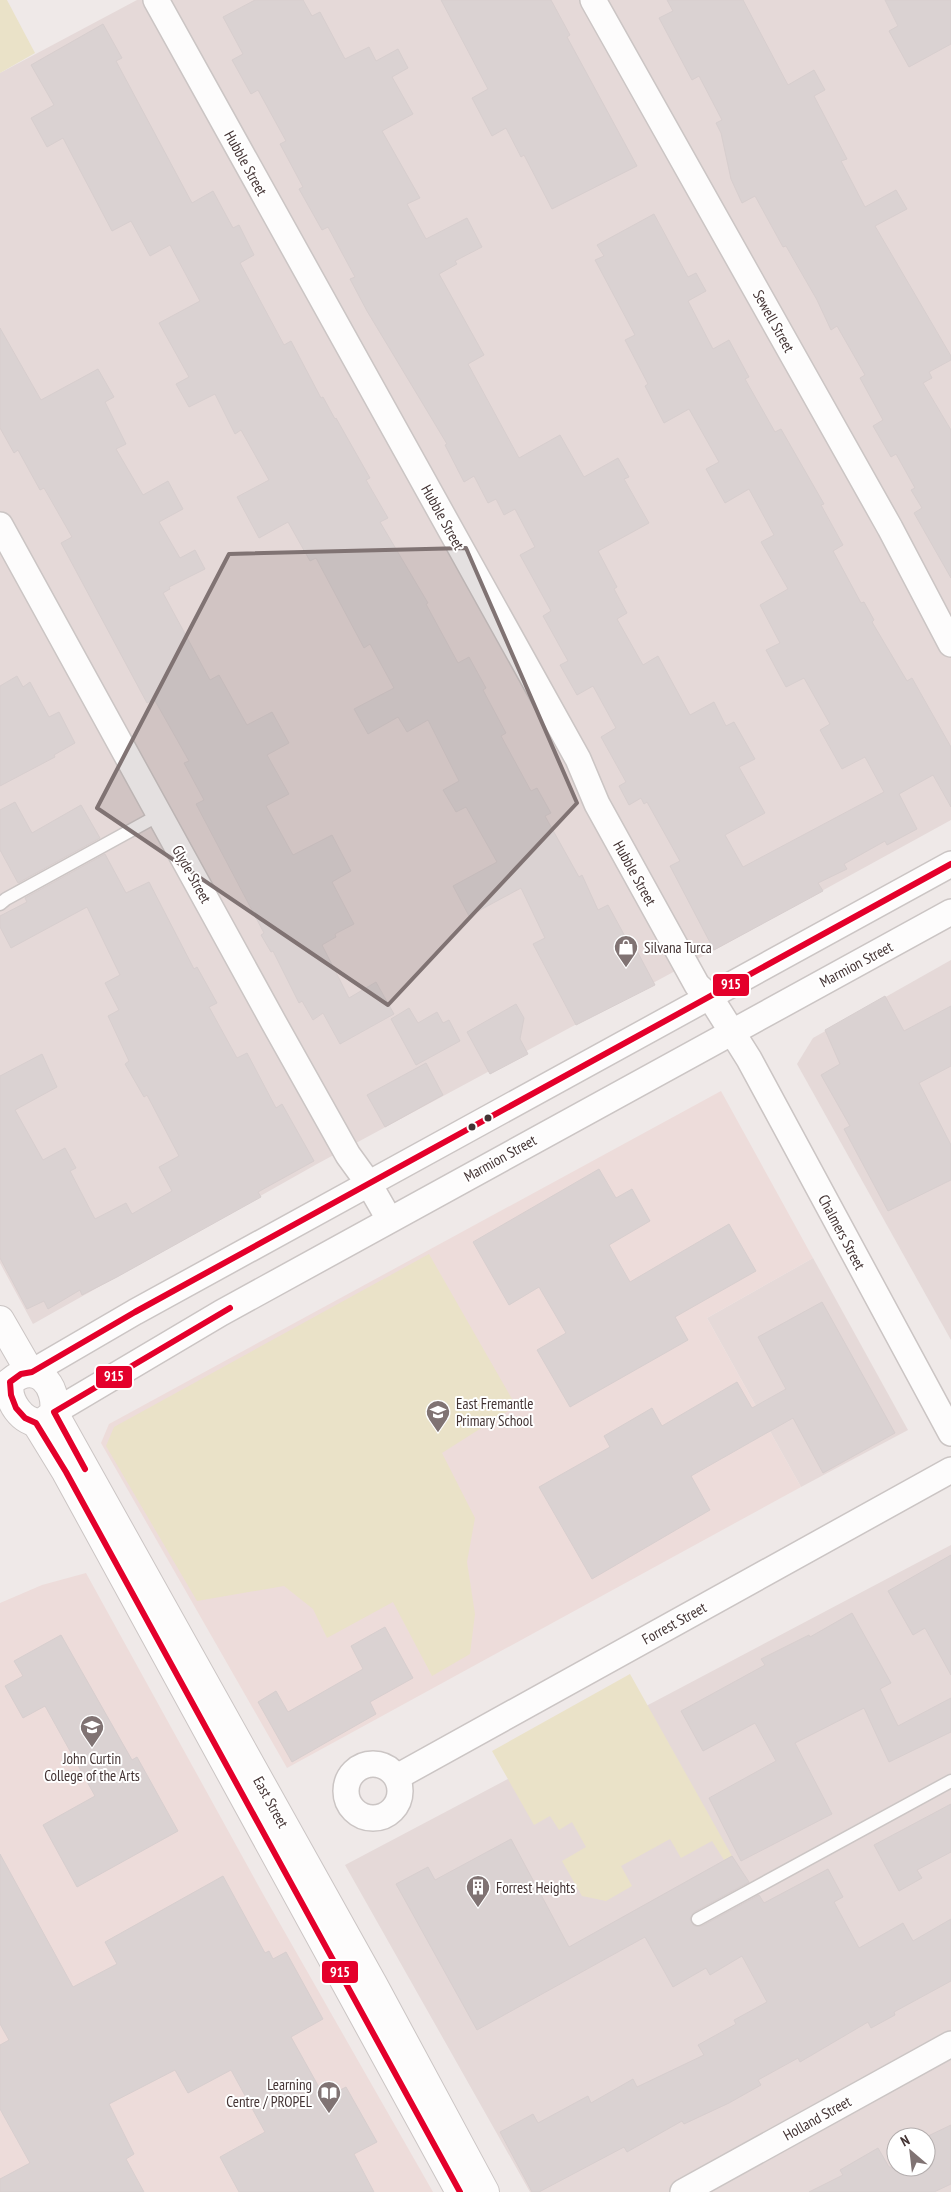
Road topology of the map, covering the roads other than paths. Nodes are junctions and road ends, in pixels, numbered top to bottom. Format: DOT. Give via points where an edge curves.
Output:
graph roads {
  1 [pos="156,0"];
  2 [pos="594,0"];
  3 [pos="0,525"];
  4 [pos="951,644"];
  5 [pos="160,814"];
  6 [pos="951,864"];
  7 [pos="0,904"];
  8 [pos="951,912"];
  9 [pos="710,997"];
  10 [pos="732,1031"];
  11 [pos="369,1184"];
  12 [pos="389,1220"];
  13 [pos="0,1320"];
  14 [pos="18,1372"];
  15 [pos="48,1416"];
  16 [pos="951,1433"];
  17 [pos="951,1470"];
  18 [pos="397,1777"];
  19 [pos="951,1780"];
  20 [pos="698,1919"];
  21 [pos="951,2044"];
  22 [pos="460,2192"];
  23 [pos="485,2192"];
  24 [pos="683,2192"];
  1 -- 9 [label="street, Hubble Street" via="578,760 597,804 688,968"];
  2 -- 4 [label="street, Sewell Street" via="890,528"];
  3 -- 5 [label="street, Glyde Street"];
  5 -- 7 [label="lane"];
  5 -- 11 [label="street, Glyde Street" via="348,1155"];
  6 -- 9 [label="street"];
  8 -- 10 [label="street, Marmion Street"];
  9 -- 10 [label="street, Hubble Street"];
  9 -- 11 [label="street"];
  10 -- 12 [label="street, Marmion Street"];
  10 -- 16 [label="street, Chalmers Street"];
  11 -- 12 [label="street, Glyde Street"];
  11 -- 14 [label="street"];
  12 -- 15 [label="street, Marmion Street" via="221,1313"];
  13 -- 14 [label="street"];
  14 -- 15 [label="street" via="41,1377 50,1387 55,1400"];
  14 -- 15 [label="street" via="11,1398 15,1406 29,1421"];
  15 -- 22 [label="street, East Street" via="85,1507"];
  15 -- 23 [label="street, East Street" via="363,1967"];
  17 -- 18 [label="street, Forrest Street"];
  19 -- 20 [label="lane"];
  21 -- 24 [label="street, Holland Street"];
}
